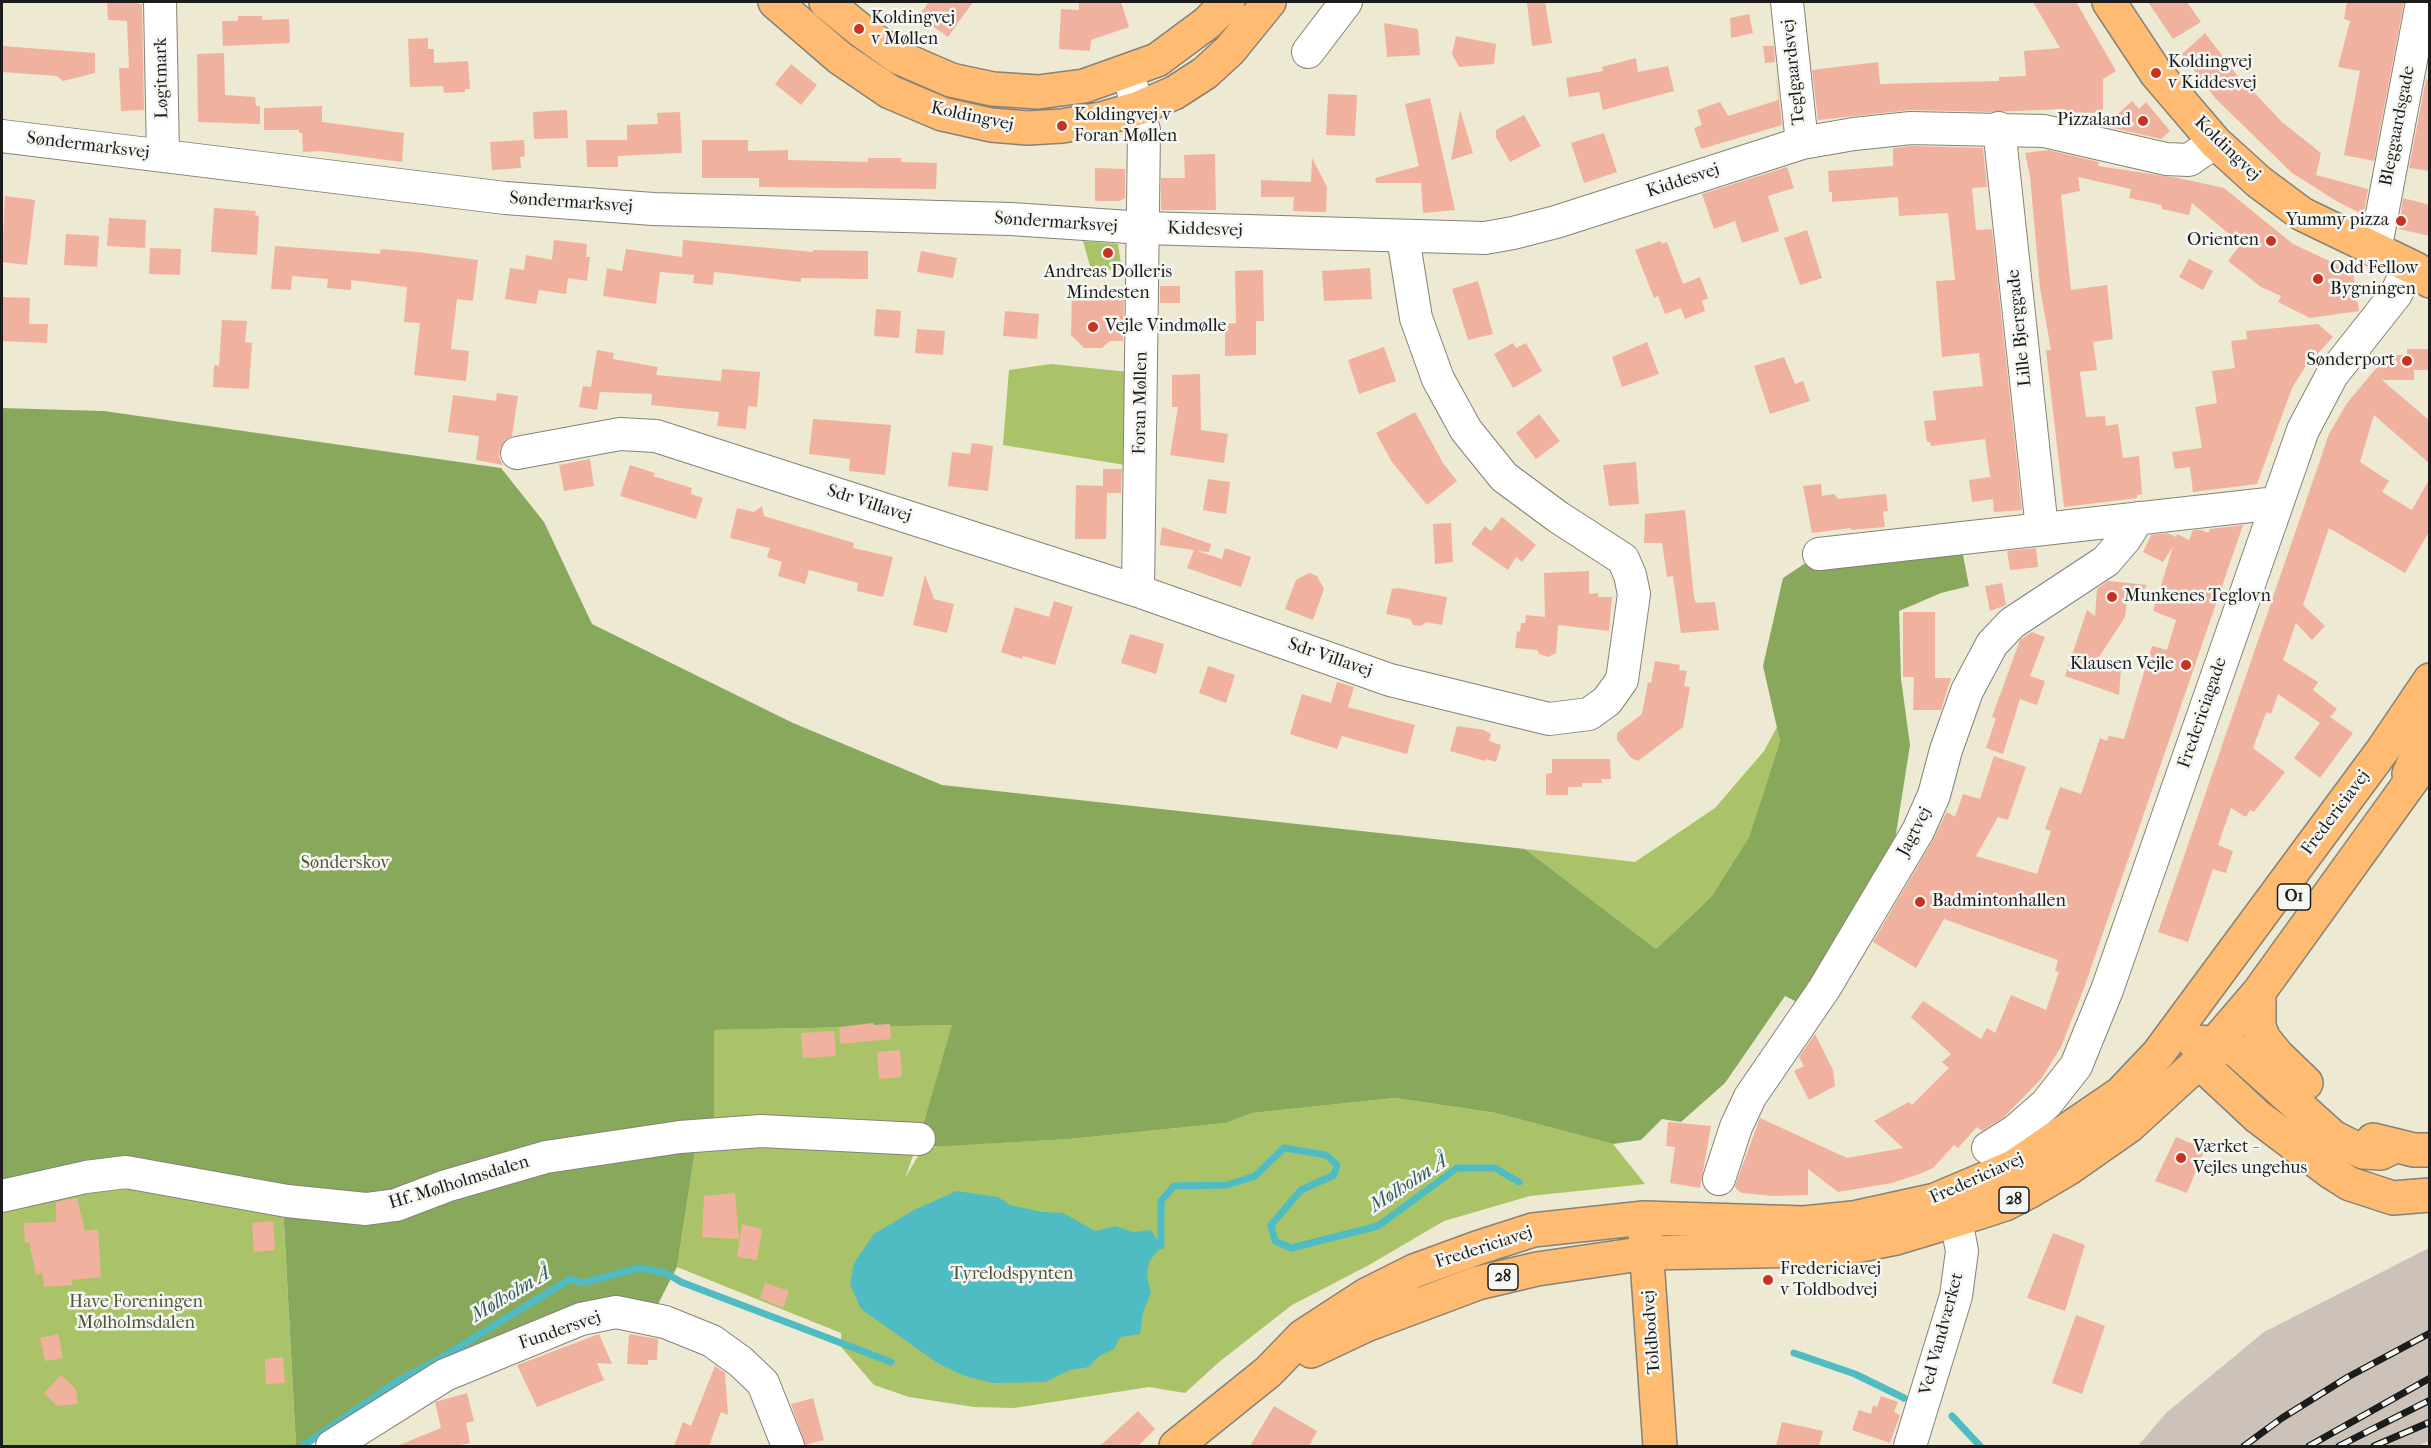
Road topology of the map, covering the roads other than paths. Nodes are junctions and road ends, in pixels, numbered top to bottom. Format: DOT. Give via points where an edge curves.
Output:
graph roads {
  1 [pos="160,2"];
  2 [pos="775,2"];
  3 [pos="826,2"];
  4 [pos="1228,2"];
  5 [pos="1269,2"];
  6 [pos="1346,2"];
  7 [pos="1787,2"];
  8 [pos="2422,2"];
  9 [pos="2112,4"];
  10 [pos="1308,52"];
  11 [pos="1128,73"];
  12 [pos="1139,108"];
  13 [pos="1998,128"];
  14 [pos="2,136"];
  15 [pos="2215,142"];
  16 [pos="1802,144"];
  17 [pos="163,155"];
  18 [pos="1144,228"];
  19 [pos="1403,237"];
  20 [pos="2374,251"];
  21 [pos="2421,271"];
  22 [pos="517,453"];
  23 [pos="2277,502"];
  24 [pos="2138,518"];
  25 [pos="2042,529"];
  26 [pos="1819,554"];
  27 [pos="1138,591"];
  28 [pos="2430,681"];
  29 [pos="2430,726"];
  30 [pos="2382,752"];
  31 [pos="2430,755"];
  32 [pos="2399,798"];
  33 [pos="2259,992"];
  34 [pos="2205,1048"];
  35 [pos="2160,1051"];
  36 [pos="920,1139"];
  37 [pos="2393,1147"];
  38 [pos="1988,1148"];
  39 [pos="2430,1150"];
  40 [pos="1719,1179"];
  41 [pos="2430,1195"];
  42 [pos="2,1196"];
  43 [pos="1644,1218"];
  44 [pos="1956,1220"];
  45 [pos="1647,1253"];
  46 [pos="1268,1372"];
  47 [pos="332,1446"];
  48 [pos="788,1446"];
  49 [pos="1176,1446"];
  50 [pos="1660,1446"];
  51 [pos="1910,1446"];
  1 -- 17 [label="street, Løgitmark"];
  2 -- 12 [label="main road, Koldingvej" via="840,58 891,92 942,114 1028,128 1062,126"];
  3 -- 11 [label="main road, Koldingvej" via="898,57 951,80 993,89 1038,92 1084,86"];
  4 -- 11 [label="main road, Koldingvej" via="1185,41"];
  5 -- 12 [label="main road, Koldingvej" via="1250,28 1205,74"];
  6 -- 10 [label="street"];
  7 -- 16 [label="street, Teglgaardsvej"];
  8 -- 20 [label="street, Bleggaardsgade"];
  9 -- 15 [label="main road, Koldingvej" via="2156,73"];
  11 -- 12 [label="street, Foran Møllen"];
  12 -- 18 [label="street, Foran Møllen" via="1144,130"];
  13 -- 15 [label="street, Kiddesvej" via="2044,131 2166,159 2189,160"];
  13 -- 16 [label="street, Kiddesvej" via="1911,128"];
  13 -- 25 [label="street, Lille Bjerggade"];
  14 -- 17 [label="street, Søndermarksvej"];
  15 -- 20 [label="main road, Koldingvej" via="2302,214"];
  16 -- 19 [label="street, Kiddesvej" via="1514,233 1485,238"];
  17 -- 18 [label="street, Søndermarksvej" via="506,198 641,208 1011,219"];
  18 -- 19 [label="street, Kiddesvej"];
  18 -- 27 [label="street, Foran Møllen"];
  19 -- 27 [label="street, Sdr Villavej" via="1416,318 1438,379 1466,430 1504,477 1623,559 1634,594 1622,680 1606,701 1589,714 1550,718 1390,680"];
  20 -- 21 [label="main road, Koldingvej"];
  21 -- 23 [label="street, Fredericiagade" via="2396,294 2332,375 2303,430"];
  22 -- 27 [label="street, Sdr Villavej" via="620,434 656,436"];
  23 -- 24 [label="street"];
  23 -- 38 [label="street, Fredericiagade" via="2107,990 2076,1066 2046,1104"];
  24 -- 25 [label="street"];
  24 -- 40 [label="street, Jagtvej" via="2106,561 2012,623 1992,644 1968,691 1918,831 1824,989 1750,1097"];
  25 -- 26 [label="street"];
  28 -- 30 [label="main road, Fredericiavej / 28"];
  29 -- 32 [label="main road"];
  30 -- 34 [label="main road, O1" via="2364,797 2219,1004"];
  30 -- 35 [label="main road, Fredericiavej / 28"];
  31 -- 32 [label="main road, Fredericiavej / 28"];
  32 -- 33 [label="main road, Fredericiavej / 28"];
  33 -- 34 [label="main road, Fredericiavej / 28"];
  33 -- 37 [label="main road" via="2259,1027 2277,1055 2370,1139"];
  34 -- 35 [label="main road"];
  34 -- 37 [label="main road" via="2236,1050 2333,1137 2363,1152 2382,1153"];
  34 -- 41 [label="main road" via="2258,1117 2331,1172 2350,1184 2393,1198"];
  34 -- 44 [label="main road, Fredericiavej / 28" via="2158,1103 2069,1168 2005,1204"];
  35 -- 43 [label="main road, Fredericiavej / 28" via="2121,1093 2067,1133 2013,1167 1935,1200 1853,1218 1804,1223"];
  36 -- 42 [label="street, Hf. Mølholmsdalen" via="761,1131 680,1137 546,1157 396,1205 366,1209 287,1201 126,1172"];
  37 -- 39 [label="main road"];
  43 -- 45 [label="main road, Toldbodvej"];
  43 -- 46 [label="main road, Fredericiavej / 28" via="1533,1230 1414,1271 1366,1295 1303,1336"];
  44 -- 45 [label="main road, Fredericiavej / 28" via="1856,1246"];
  44 -- 51 [label="street, Ved Vandværket" via="1962,1251 1956,1296"];
  45 -- 46 [label="main road, Fredericiavej / 28" via="1537,1269 1478,1283 1366,1325"];
  45 -- 50 [label="main road, Toldbodvej"];
  46 -- 49 [label="main road, Fredericiavej / 28"];
  47 -- 48 [label="street, Fundersvej" via="445,1375 581,1319 616,1312 675,1326 712,1341 741,1362 763,1383"];
}
